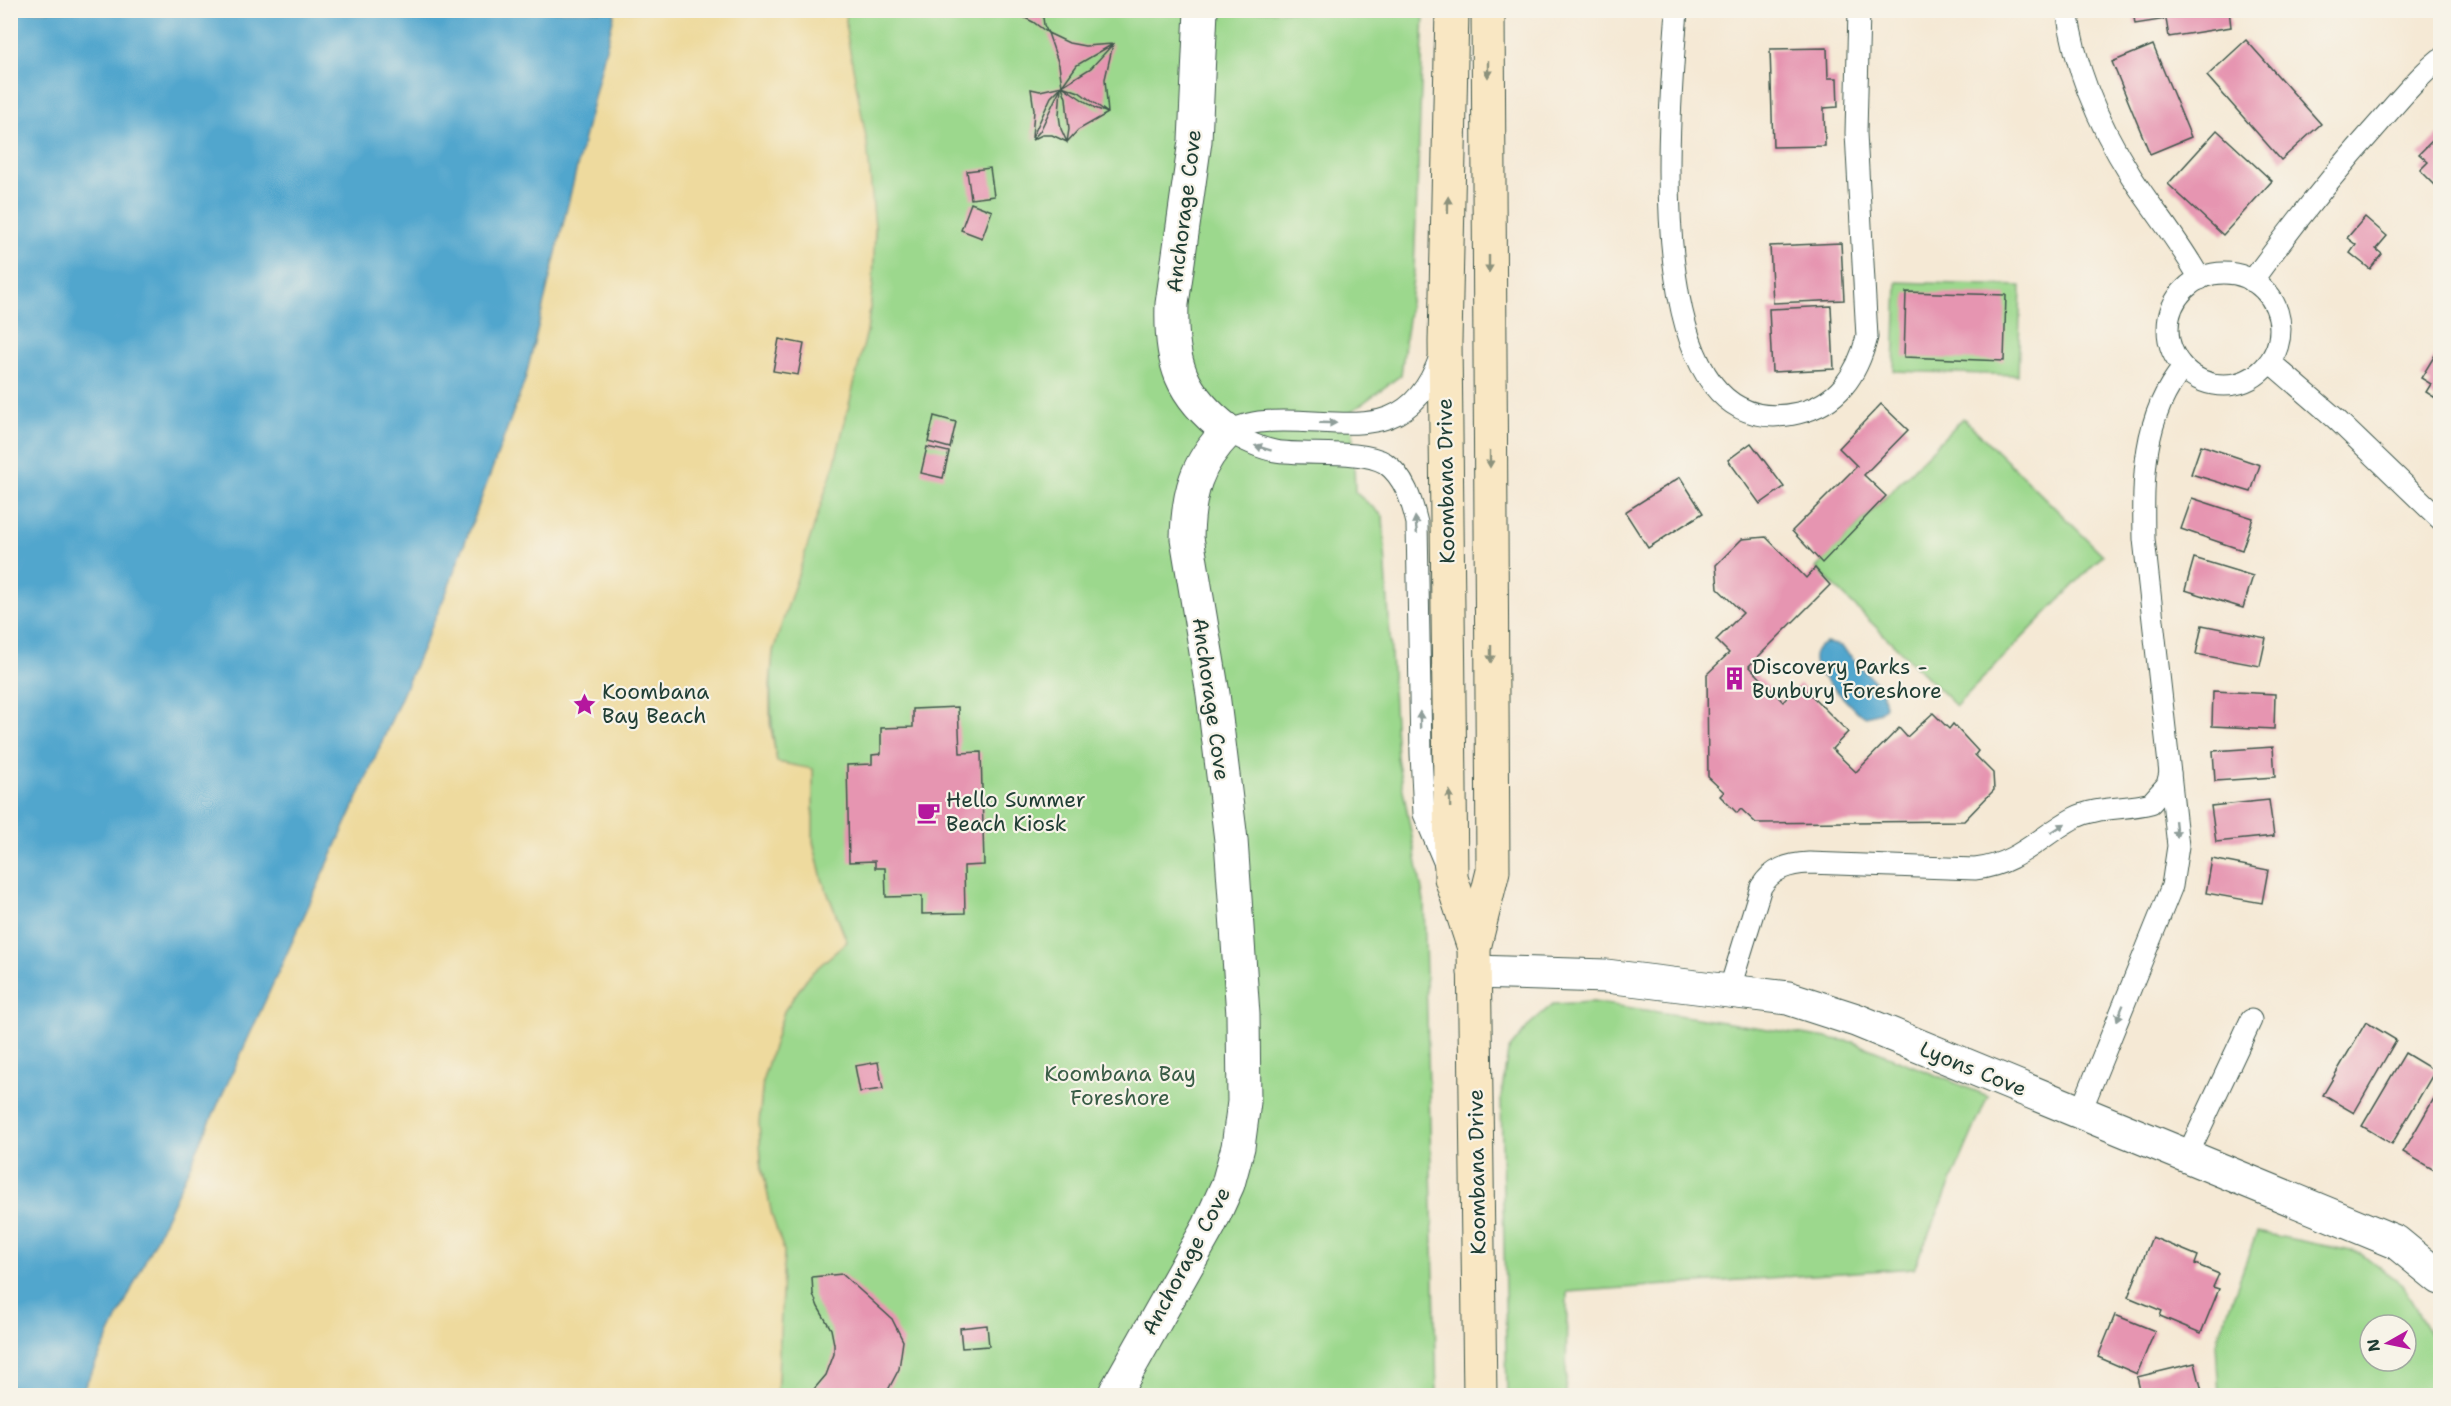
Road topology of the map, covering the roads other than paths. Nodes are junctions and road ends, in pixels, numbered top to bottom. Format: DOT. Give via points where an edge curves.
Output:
graph roads {
  1 [pos="1201,10"];
  2 [pos="1452,10"];
  3 [pos="1488,10"];
  4 [pos="1677,10"];
  5 [pos="1859,10"];
  6 [pos="2067,10"];
  7 [pos="2440,59"];
  8 [pos="2200,279"];
  9 [pos="2252,281"];
  10 [pos="1445,342"];
  11 [pos="2270,362"];
  12 [pos="2183,368"];
  13 [pos="1228,431"];
  14 [pos="2440,519"];
  15 [pos="2170,771"];
  16 [pos="1450,878"];
  17 [pos="1474,960"];
  18 [pos="1729,991"];
  19 [pos="2251,1020"];
  20 [pos="2080,1113"];
  21 [pos="2187,1156"];
  22 [pos="2440,1278"];
  23 [pos="1115,1393"];
  24 [pos="1480,1395"];
  1 -- 13 [label="street, Anchorage Cove" via="1195,141 1171,330 1179,375 1206,412"];
  10 -- 2 [label="main road, Koombana Drive, one-way"];
  3 -- 17 [label="main road, Koombana Drive, one-way" via="1493,872"];
  4 -- 5 [label="lane" via="1669,197 1674,274 1686,328 1705,376 1719,392 1745,409 1776,415 1817,407 1833,396 1861,361 1867,337 1856,133"];
  6 -- 8 [label="lane" via="2071,43 2107,137"];
  7 -- 9 [label="lane" via="2348,157"];
  8 -- 9 [label="lane" via="2217,273 2235,274"];
  8 -- 12 [label="lane" via="2184,289 2168,321 2168,340"];
  9 -- 11 [label="lane" via="2266,292 2276,308 2280,327 2278,345"];
  13 -- 10 [label="lane, one-way" via="1260,422 1364,424 1402,412 1432,379"];
  16 -- 10 [label="main road, Koombana Drive, one-way"];
  11 -- 12 [label="lane" via="2257,376 2240,384 2221,386 2203,382"];
  11 -- 14 [label="lane"];
  12 -- 15 [label="lane" via="2161,401 2154,422 2143,492 2144,539"];
  16 -- 13 [label="lane, one-way" via="1424,814 1417,524 1411,499 1401,479 1385,463 1365,457 1276,452"];
  13 -- 23 [label="street, Anchorage Cove" via="1211,448 1192,491 1187,538 1213,694 1231,840 1243,1015 1244,1102 1228,1184 1209,1226"];
  18 -- 15 [label="lane, one-way" via="1761,887 1778,870 1809,862 1993,867 2009,861 2075,817 2151,804 2167,785"];
  15 -- 20 [label="lane, one-way" via="2178,846 2172,886"];
  16 -- 17 [label="main road, Koombana Drive"];
  17 -- 18 [label="street, Lyons Cove"];
  17 -- 24 [label="main road, Koombana Drive"];
  18 -- 20 [label="street, Lyons Cove" via="1788,998 1856,1020"];
  19 -- 21 [label="lane"];
  20 -- 21 [label="street, Lyons Cove"];
  21 -- 22 [label="street, Lyons Cove" via="2396,1242"];
}
